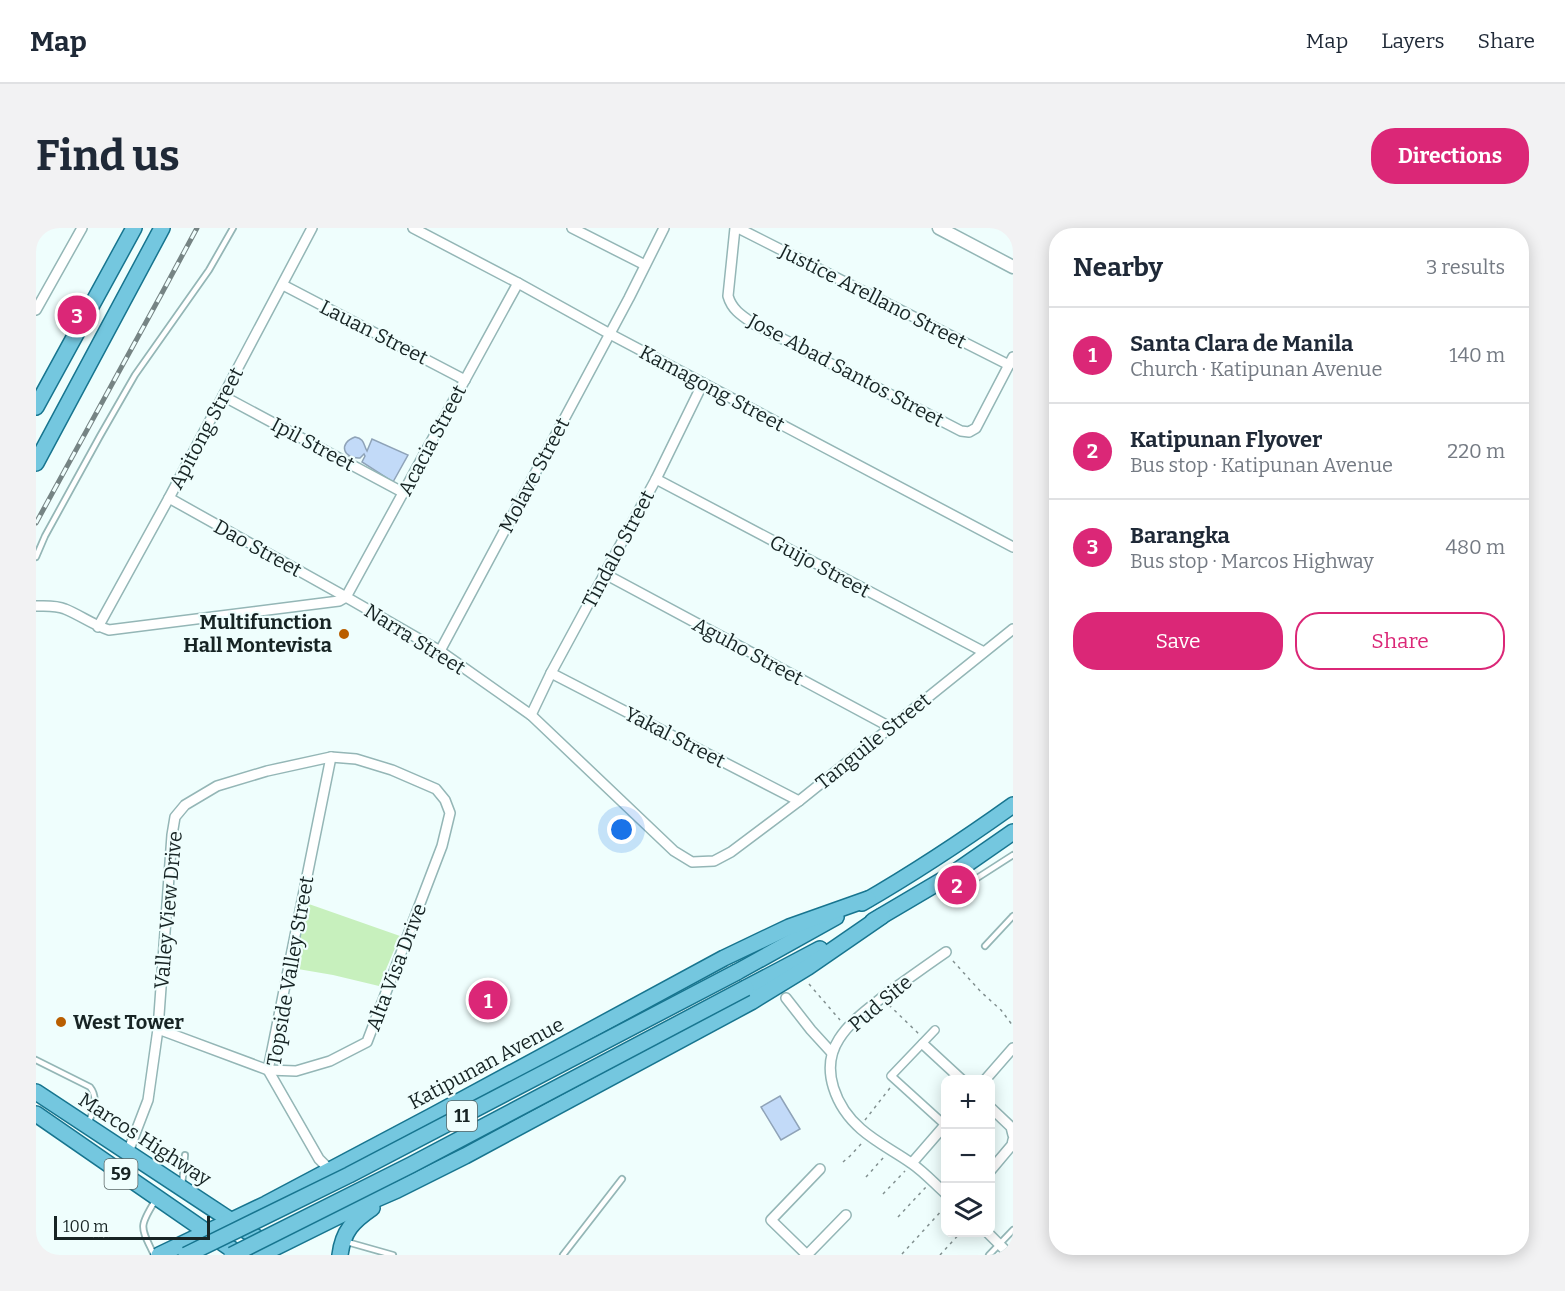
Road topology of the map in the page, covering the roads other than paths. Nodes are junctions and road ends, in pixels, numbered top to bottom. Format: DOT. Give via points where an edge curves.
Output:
graph roads {
  1 [pos="82,228"];
  2 [pos="134,228"];
  3 [pos="162,228"];
  4 [pos="233,228"];
  5 [pos="312,228"];
  6 [pos="413,228"];
  7 [pos="572,228"];
  8 [pos="664,228"];
  9 [pos="736,228"];
  10 [pos="939,228"];
  11 [pos="645,265"];
  12 [pos="1013,267"];
  13 [pos="518,283"];
  14 [pos="283,285"];
  15 [pos="36,310"];
  16 [pos="610,334"];
  17 [pos="1011,361"];
  18 [pos="465,380"];
  19 [pos="703,383"];
  20 [pos="223,396"];
  21 [pos="36,407"];
  22 [pos="36,463"];
  23 [pos="656,479"];
  24 [pos="404,493"];
  25 [pos="169,498"];
  26 [pos="1013,547"];
  27 [pos="36,557"];
  28 [pos="605,574"];
  29 [pos="346,597"];
  30 [pos="36,606"];
  31 [pos="98,627"];
  32 [pos="1013,629"];
  33 [pos="440,651"];
  34 [pos="984,652"];
  35 [pos="551,673"];
  36 [pos="531,715"];
  37 [pos="890,727"];
  38 [pos="331,757"];
  39 [pos="799,801"];
  40 [pos="1013,805"];
  41 [pos="1013,832"];
  42 [pos="731,852"];
  43 [pos="1013,855"];
  44 [pos="946,898"];
  45 [pos="868,899"];
  46 [pos="1013,915"];
  47 [pos="882,916"];
  48 [pos="985,946"];
  49 [pos="946,952"];
  50 [pos="786,998"];
  51 [pos="158,1029"];
  52 [pos="935,1030"];
  53 [pos="923,1044"];
  54 [pos="1013,1048"];
  55 [pos="832,1053"];
  56 [pos="36,1060"];
  57 [pos="268,1070"];
  58 [pos="957,1075"];
  59 [pos="989,1075"];
  60 [pos="36,1092"];
  61 [pos="995,1112"];
  62 [pos="36,1114"];
  63 [pos="434,1115"];
  64 [pos="941,1121"];
  65 [pos="87,1126"];
  66 [pos="942,1129"];
  67 [pos="406,1130"];
  68 [pos="1013,1135"];
  69 [pos="1013,1140"];
  70 [pos="128,1152"];
  71 [pos="185,1155"];
  72 [pos="465,1156"];
  73 [pos="912,1163"];
  74 [pos="995,1165"];
  75 [pos="820,1169"];
  76 [pos="330,1170"];
  77 [pos="436,1171"];
  78 [pos="622,1179"];
  79 [pos="181,1187"];
  80 [pos="397,1190"];
  81 [pos="941,1190"];
  82 [pos="157,1199"];
  83 [pos="266,1204"];
  84 [pos="208,1205"];
  85 [pos="351,1210"];
  86 [pos="846,1215"];
  87 [pos="232,1220"];
  88 [pos="1013,1230"];
  89 [pos="207,1232"];
  90 [pos="991,1237"];
  91 [pos="999,1244"];
  92 [pos="341,1248"];
  93 [pos="272,1253"];
  94 [pos="154,1255"];
  95 [pos="159,1255"];
  96 [pos="186,1255"];
  97 [pos="232,1255"];
  98 [pos="240,1255"];
  99 [pos="393,1255"];
  100 [pos="563,1255"];
  101 [pos="807,1255"];
  102 [pos="989,1255"];
  103 [pos="1010,1255"];
  1 -- 15 [label="street"];
  2 -- 21 [label="main road"];
  3 -- 22 [label="main road"];
  4 -- 27 [label="lane" via="209,270 135,375"];
  5 -- 14 [label="street, Apitong Street"];
  6 -- 13 [label="street, Kamagong Street"];
  7 -- 11 [label="street"];
  8 -- 11 [label="street, Molave Street"];
  9 -- 17 [label="street, Justice Arellano Street"];
  9 -- 17 [label="street, Jose Abad Santos Street" via="729,296 737,312 764,330 961,431 976,428"];
  10 -- 12 [label="street"];
  11 -- 16 [label="street, Molave Street"];
  13 -- 16 [label="street, Kamagong Street"];
  13 -- 18 [label="street, Acacia Street"];
  14 -- 18 [label="street, Lauan Street"];
  14 -- 20 [label="street, Apitong Street"];
  16 -- 19 [label="street, Kamagong Street"];
  16 -- 33 [label="street, Molave Street"];
  18 -- 24 [label="street, Acacia Street"];
  19 -- 23 [label="street, Tindalo Street"];
  19 -- 26 [label="street, Kamagong Street"];
  20 -- 24 [label="street, Ipil Street"];
  20 -- 25 [label="street, Apitong Street"];
  23 -- 28 [label="street, Tindalo Street"];
  23 -- 34 [label="street, Guijo Street"];
  24 -- 29 [label="street, Acacia Street"];
  25 -- 29 [label="street, Dao Street"];
  25 -- 31 [label="street, Apitong Street"];
  28 -- 35 [label="street, Tindalo Street"];
  28 -- 37 [label="street, Aguho Street"];
  29 -- 31 [label="street, Narra Street" via="109,630"];
  29 -- 33 [label="street, Narra Street"];
  30 -- 31 [label="street, Narra Street" via="64,608"];
  32 -- 34 [label="street, Tanguile Street"];
  33 -- 36 [label="street, Narra Street"];
  34 -- 37 [label="street, Tanguile Street"];
  35 -- 36 [label="street, Tindalo Street"];
  35 -- 39 [label="street, Yakal Street"];
  36 -- 42 [label="street, Narra Street" via="674,851 692,862 714,861"];
  37 -- 39 [label="street, Tanguile Street"];
  38 -- 51 [label="street, Valley View Drive" via="217,786 185,805 175,817"];
  38 -- 57 [label="street, Topside Valley Street"];
  38 -- 57 [label="street, Alta Visa Drive" via="383,767 436,789 450,813 442,846 367,1042 330,1061 296,1071"];
  39 -- 42 [label="street, Tanguile Street"];
  40 -- 45 [label="main road, Katipunan Avenue / 11"];
  41 -- 47 [label="main road, 11"];
  43 -- 44 [label="lane"];
  45 -- 63 [label="main road, Katipunan Avenue / 11" via="789,927 724,958"];
  45 -- 96 [label="main road, Katipunan Avenue / 11, bridge" via="381,1159"];
  46 -- 48 [label="lane"];
  47 -- 72 [label="main road, 11" via="751,1002"];
  47 -- 97 [label="main road, 11, bridge" via="401,1171"];
  49 -- 55 [label="street, Pud Site" via="867,1009 838,1039"];
  50 -- 55 [label="street"];
  51 -- 57 [label="street, Alta Visa Drive"];
  51 -- 70 [label="street, Valley View Drive" via="148,1100"];
  52 -- 53 [label="street"];
  53 -- 58 [label="street"];
  53 -- 64 [label="street" via="891,1076"];
  54 -- 59 [label="street"];
  55 -- 73 [label="street" via="830,1075 842,1108 869,1136"];
  56 -- 65 [label="lane" via="94,1091 94,1111"];
  57 -- 76 [label="street, Topside Valley Street" via="319,1159"];
  60 -- 65 [label="main road, Marcos Highway / 59"];
  61 -- 68 [label="street" via="1011,1126"];
  62 -- 82 [label="main road, Marcos Highway / 59"];
  63 -- 67 [label="main road, Katipunan Avenue / 11"];
  63 -- 72 [label="main road" via="445,1144"];
  65 -- 70 [label="main road, Marcos Highway / 59"];
  66 -- 73 [label="street"];
  67 -- 76 [label="main road, Katipunan Avenue / 11"];
  67 -- 77 [label="main road" via="426,1133 433,1140 437,1149"];
  69 -- 74 [label="street"];
  70 -- 79 [label="main road, Marcos Highway / 59"];
  71 -- 79 [label="lane"];
  72 -- 77 [label="main road, 11"];
  73 -- 81 [label="street"];
  75 -- 101 [label="street" via="771,1220"];
  76 -- 83 [label="main road, Katipunan Avenue / 11"];
  76 -- 85 [label="main road"];
  77 -- 80 [label="main road, 11"];
  78 -- 100 [label="lane"];
  79 -- 84 [label="main road, Marcos Highway / 59"];
  80 -- 85 [label="main road, 11"];
  80 -- 92 [label="main road" via="350,1226"];
  82 -- 89 [label="main road, Marcos Highway / 59"];
  82 -- 94 [label="lane" via="142,1225"];
  83 -- 84 [label="main road" via="234,1208"];
  83 -- 87 [label="main road, Katipunan Avenue / 11"];
  84 -- 87 [label="main road, Marcos Highway / 59"];
  85 -- 93 [label="main road, 11"];
  86 -- 101 [label="street"];
  87 -- 89 [label="main road, Katipunan Avenue / 11"];
  87 -- 93 [label="main road, 59"];
  88 -- 91 [label="lane"];
  89 -- 95 [label="main road, Katipunan Avenue / 11"];
  89 -- 98 [label="main road, 59"];
  90 -- 91 [label="street"];
  91 -- 102 [label="lane"];
  91 -- 103 [label="street"];
  92 -- 99 [label="lane"];
}
